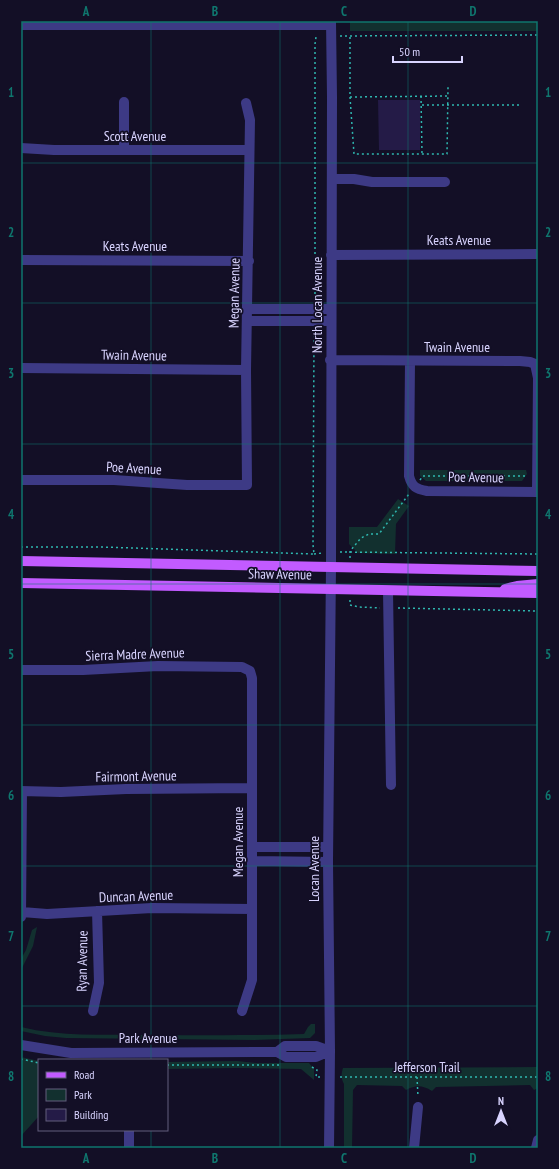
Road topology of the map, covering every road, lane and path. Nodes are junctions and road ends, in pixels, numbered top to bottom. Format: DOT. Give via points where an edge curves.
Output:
graph roads {
  1 [pos="288,23"];
  2 [pos="331,23"];
  3 [pos="21,25"];
  4 [pos="316,25"];
  5 [pos="538,35"];
  6 [pos="331,36"];
  7 [pos="350,36"];
  8 [pos="448,87"];
  9 [pos="421,96"];
  10 [pos="448,96"];
  11 [pos="350,97"];
  12 [pos="124,102"];
  13 [pos="246,103"];
  14 [pos="448,105"];
  15 [pos="522,105"];
  16 [pos="422,106"];
  17 [pos="21,148"];
  18 [pos="124,150"];
  19 [pos="249,150"];
  20 [pos="422,154"];
  21 [pos="332,179"];
  22 [pos="446,182"];
  23 [pos="331,254"];
  24 [pos="538,254"];
  25 [pos="21,260"];
  26 [pos="249,261"];
  27 [pos="315,300"];
  28 [pos="247,309"];
  29 [pos="331,309"];
  30 [pos="247,321"];
  31 [pos="331,321"];
  32 [pos="315,329"];
  33 [pos="330,360"];
  34 [pos="410,361"];
  35 [pos="21,368"];
  36 [pos="246,370"];
  37 [pos="21,480"];
  38 [pos="247,485"];
  39 [pos="538,492"];
  40 [pos="21,547"];
  41 [pos="538,554"];
  42 [pos="21,561"];
  43 [pos="331,567"];
  44 [pos="350,568"];
  45 [pos="538,571"];
  46 [pos="21,583"];
  47 [pos="538,584"];
  48 [pos="330,590"];
  49 [pos="350,590"];
  50 [pos="388,591"];
  51 [pos="491,593"];
  52 [pos="538,593"];
  53 [pos="389,608"];
  54 [pos="538,611"];
  55 [pos="21,670"];
  56 [pos="250,671"];
  57 [pos="391,785"];
  58 [pos="252,788"];
  59 [pos="22,791"];
  60 [pos="252,847"];
  61 [pos="296,847"];
  62 [pos="328,847"];
  63 [pos="252,861"];
  64 [pos="297,862"];
  65 [pos="328,862"];
  66 [pos="252,909"];
  67 [pos="97,911"];
  68 [pos="21,915"];
  69 [pos="93,1011"];
  70 [pos="242,1011"];
  71 [pos="21,1045"];
  72 [pos="330,1051"];
  73 [pos="21,1059"];
  74 [pos="38,1063"];
  75 [pos="168,1065"];
  76 [pos="284,1065"];
  77 [pos="308,1065"];
  78 [pos="330,1077"];
  79 [pos="417,1077"];
  80 [pos="538,1077"];
  81 [pos="418,1107"];
  82 [pos="129,1131"];
  83 [pos="538,1140"];
  84 [pos="129,1148"];
  85 [pos="329,1148"];
  86 [pos="414,1148"];
  87 [pos="536,1148"];
  1 -- 3 [label="street"];
  1 -- 4 [label="street"];
  2 -- 4 [label="street"];
  2 -- 6 [label="street, North Locan Avenue"];
  4 -- 27 [label="path"];
  5 -- 7 [label="path"];
  6 -- 7 [label="path"];
  6 -- 21 [label="street, North Locan Avenue"];
  7 -- 11 [label="path"];
  8 -- 10 [label="path"];
  9 -- 10 [label="path"];
  9 -- 11 [label="path"];
  9 -- 16 [label="path"];
  10 -- 14 [label="path"];
  11 -- 20 [label="path" via="354,154"];
  12 -- 18 [label="street"];
  13 -- 19 [label="street, Megan Avenue" via="250,120"];
  14 -- 15 [label="path"];
  14 -- 16 [label="path"];
  14 -- 20 [label="path" via="447,154"];
  16 -- 20 [label="path"];
  17 -- 18 [label="street, Scott Avenue"];
  18 -- 19 [label="street, Scott Avenue"];
  19 -- 26 [label="street, Megan Avenue"];
  21 -- 22 [label="street"];
  21 -- 23 [label="street, North Locan Avenue"];
  23 -- 24 [label="street, Keats Avenue"];
  23 -- 29 [label="street, North Locan Avenue"];
  25 -- 26 [label="street, Keats Avenue"];
  26 -- 28 [label="street, Megan Avenue"];
  28 -- 29 [label="street"];
  28 -- 30 [label="street, Megan Avenue"];
  29 -- 31 [label="street, North Locan Avenue"];
  30 -- 31 [label="street"];
  30 -- 36 [label="street, Megan Avenue"];
  31 -- 33 [label="street, North Locan Avenue"];
  32 -- 40 [label="path" via="314,554"];
  33 -- 34 [label="street, Twain Avenue"];
  33 -- 43 [label="street, North Locan Avenue"];
  34 -- 39 [label="street, Poe Avenue" via="411,484 427,491"];
  34 -- 39 [label="street, Twain Avenue" via="520,361 535,364 538,378"];
  35 -- 36 [label="street, Twain Avenue"];
  36 -- 38 [label="street, Megan Avenue"];
  37 -- 38 [label="street, Poe Avenue" via="114,480 187,485"];
  41 -- 44 [label="path" via="350,551"];
  42 -- 43 [label="main road, Shaw Avenue"];
  43 -- 44 [label="main road, Shaw Avenue"];
  43 -- 48 [label="street, North Locan Avenue"];
  44 -- 45 [label="main road, Shaw Avenue"];
  46 -- 48 [label="main road, Shaw Avenue"];
  47 -- 51 [label="main road"];
  48 -- 49 [label="main road, Shaw Avenue"];
  48 -- 62 [label="street, Locan Avenue"];
  49 -- 50 [label="main road, Shaw Avenue"];
  49 -- 53 [label="path" via="350,605"];
  50 -- 51 [label="main road, Shaw Avenue"];
  50 -- 53 [label="street"];
  51 -- 52 [label="main road, Shaw Avenue"];
  53 -- 54 [label="path"];
  53 -- 57 [label="street"];
  55 -- 56 [label="street, Sierra Madre Avenue" via="158,666 242,667"];
  56 -- 58 [label="street, Megan Avenue"];
  58 -- 59 [label="street, Fairmont Avenue"];
  58 -- 60 [label="street, Megan Avenue"];
  59 -- 68 [label="street"];
  60 -- 61 [label="street"];
  60 -- 63 [label="street, Megan Avenue"];
  61 -- 62 [label="street"];
  61 -- 64 [label="street"];
  62 -- 65 [label="street, Locan Avenue"];
  63 -- 64 [label="street"];
  63 -- 66 [label="street, Megan Avenue"];
  64 -- 65 [label="street"];
  65 -- 72 [label="street, Locan Avenue"];
  66 -- 67 [label="street, Duncan Avenue" via="152,908"];
  66 -- 70 [label="street, Megan Avenue" via="252,980"];
  67 -- 68 [label="street, Duncan Avenue"];
  67 -- 69 [label="street, Ryan Avenue" via="98,983"];
  71 -- 72 [label="street, Park Avenue" via="71,1053 277,1052 286,1057 316,1057"];
  72 -- 78 [label="street, Locan Avenue"];
  73 -- 74 [label="path"];
  75 -- 76 [label="path"];
  77 -- 78 [label="path, Jefferson Trail" via="316,1070 316,1077"];
  78 -- 79 [label="path, Jefferson Trail"];
  78 -- 85 [label="street, Locan Avenue"];
  79 -- 80 [label="path, Jefferson Trail"];
  79 -- 81 [label="path"];
  81 -- 86 [label="street"];
  82 -- 84 [label="street"];
  83 -- 87 [label="street"];
}
